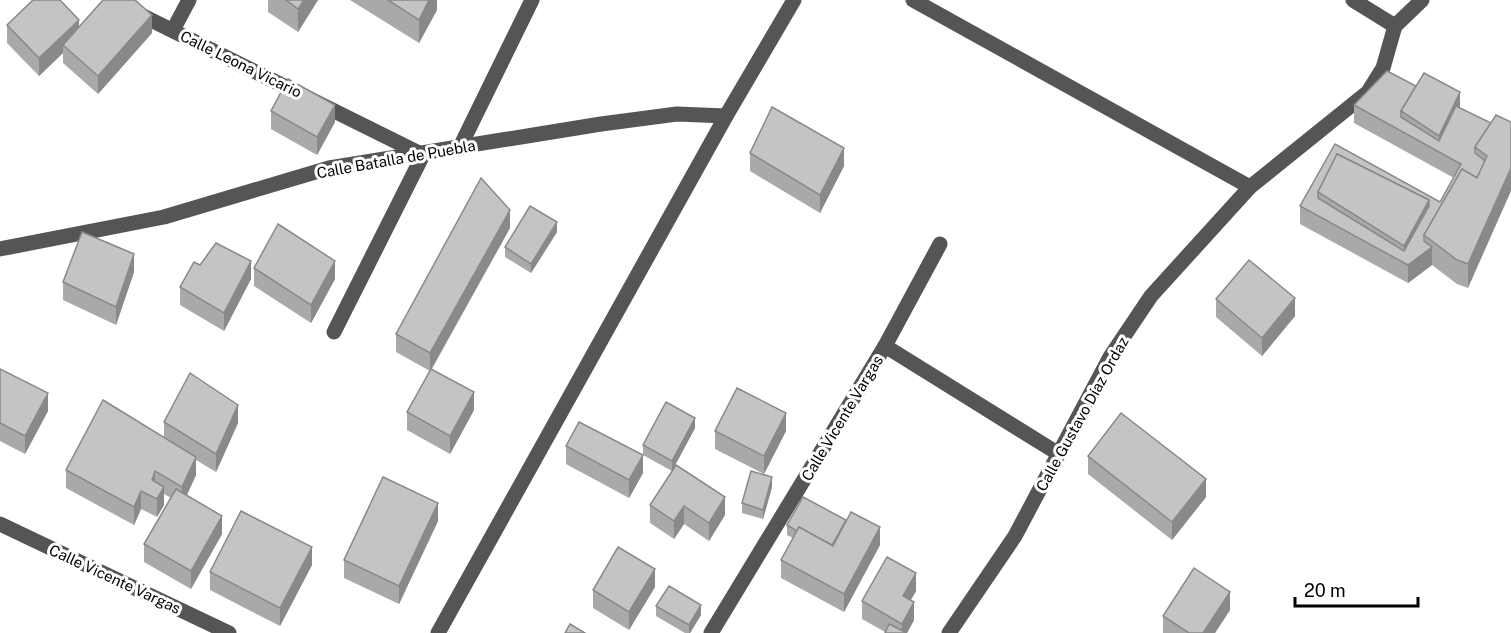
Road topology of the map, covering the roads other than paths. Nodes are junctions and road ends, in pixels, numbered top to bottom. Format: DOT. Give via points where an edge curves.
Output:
graph roads {
  1 [pos="189,0"];
  2 [pos="532,0"];
  3 [pos="794,0"];
  4 [pos="913,0"];
  5 [pos="1353,0"];
  6 [pos="1422,0"];
  7 [pos="122,5"];
  8 [pos="1395,26"];
  9 [pos="172,30"];
  10 [pos="726,116"];
  11 [pos="459,149"];
  12 [pos="423,155"];
  13 [pos="1250,187"];
  14 [pos="940,244"];
  15 [pos="0,249"];
  16 [pos="334,332"];
  17 [pos="885,346"];
  18 [pos="1059,454"];
  19 [pos="0,524"];
  20 [pos="229,633"];
  21 [pos="438,633"];
  22 [pos="711,633"];
  23 [pos="949,633"];
  1 -- 9 [label="street"];
  2 -- 11 [label="street"];
  3 -- 10 [label="street"];
  4 -- 13 [label="street"];
  5 -- 8 [label="street"];
  6 -- 8 [label="street"];
  7 -- 9 [label="street, Calle Leona Vicario"];
  8 -- 13 [label="street, Calle Gustavo Díaz Ordaz" via="1383,68 1368,92"];
  9 -- 12 [label="street, Calle Leona Vicario"];
  10 -- 11 [label="street, Calle Batalla de Puebla" via="677,114"];
  10 -- 21 [label="street"];
  11 -- 12 [label="street, Calle Batalla de Puebla"];
  12 -- 15 [label="street, Calle Batalla de Puebla" via="329,168 164,218"];
  12 -- 16 [label="street"];
  13 -- 18 [label="street, Calle Gustavo Díaz Ordaz" via="1151,296 1110,357"];
  14 -- 17 [label="street"];
  17 -- 18 [label="street, Calle Vicente Vargas"];
  17 -- 22 [label="street, Calle Vicente Vargas"];
  18 -- 23 [label="street, Calle Gustavo Díaz Ordaz" via="1015,536"];
  19 -- 20 [label="street, Calle Vicente Vargas"];
}
